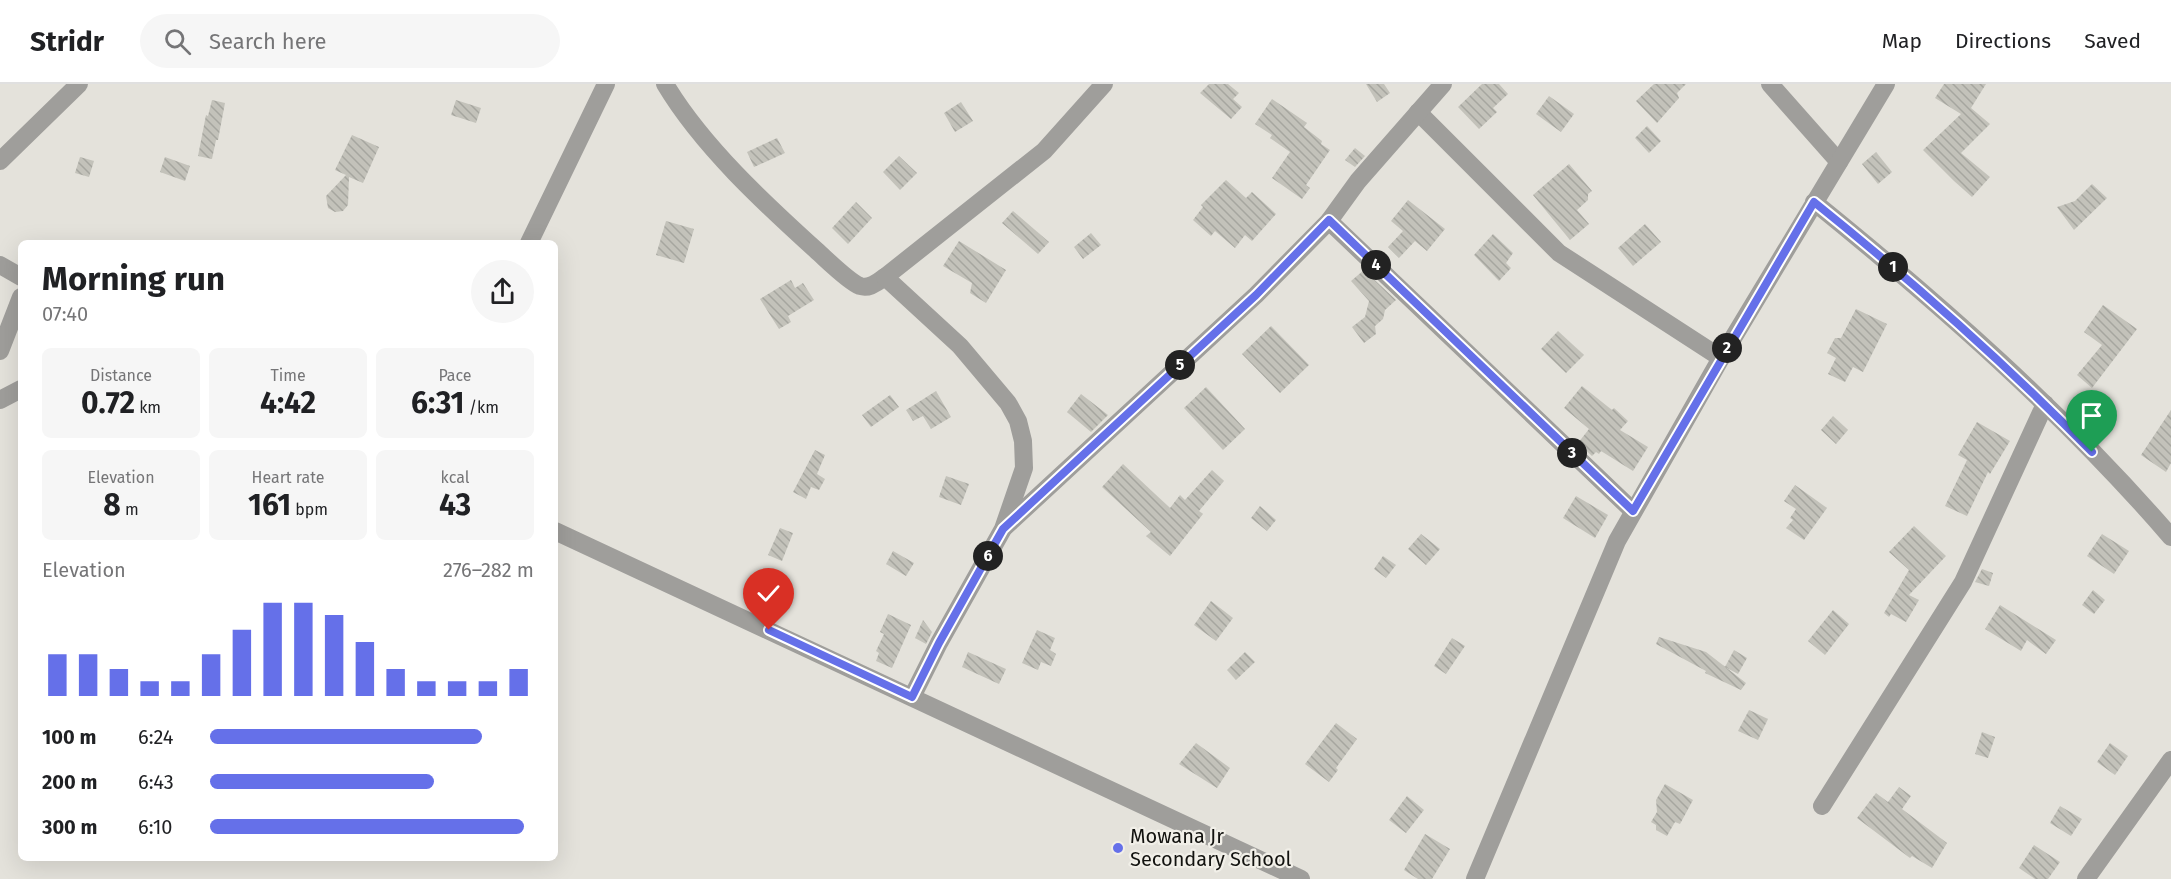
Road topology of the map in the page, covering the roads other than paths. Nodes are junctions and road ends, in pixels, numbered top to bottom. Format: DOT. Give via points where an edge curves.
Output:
graph roads {
  1 [pos="79,84"];
  2 [pos="606,84"];
  3 [pos="665,84"];
  4 [pos="1104,84"];
  5 [pos="1443,84"];
  6 [pos="1770,84"];
  7 [pos="1886,84"];
  8 [pos="1418,112"];
  9 [pos="0,161"];
  10 [pos="1839,162"];
  11 [pos="1814,202"];
  12 [pos="1329,220"];
  13 [pos="530,240"];
  14 [pos="0,264"];
  15 [pos="18,276"];
  16 [pos="885,277"];
  17 [pos="18,305"];
  18 [pos="0,351"];
  19 [pos="1722,358"];
  20 [pos="18,391"];
  21 [pos="0,400"];
  22 [pos="2045,404"];
  23 [pos="1633,511"];
  24 [pos="1003,529"];
  25 [pos="558,532"];
  26 [pos="2171,537"];
  27 [pos="912,697"];
  28 [pos="2171,760"];
  29 [pos="1822,806"];
  30 [pos="1301,879"];
  31 [pos="1476,879"];
  32 [pos="2086,879"];
  1 -- 9 [label="street"];
  2 -- 13 [label="street"];
  3 -- 16 [label="street" via="761,200 825,258 860,285 872,286"];
  4 -- 16 [label="street" via="1044,151"];
  5 -- 8 [label="street"];
  6 -- 10 [label="street"];
  7 -- 10 [label="street"];
  8 -- 12 [label="street"];
  8 -- 19 [label="street" via="1559,253"];
  10 -- 11 [label="street"];
  11 -- 19 [label="street"];
  11 -- 22 [label="street" via="1882,257"];
  12 -- 23 [label="street"];
  12 -- 24 [label="street" via="1256,295"];
  14 -- 15 [label="street"];
  16 -- 24 [label="street" via="960,346 1008,403 1018,421 1024,468"];
  17 -- 18 [label="street"];
  19 -- 23 [label="street"];
  20 -- 21 [label="street"];
  22 -- 26 [label="street"];
  22 -- 29 [label="street" via="1963,582"];
  23 -- 31 [label="street"];
  24 -- 27 [label="street"];
  25 -- 27 [label="street"];
  27 -- 30 [label="street"];
  28 -- 32 [label="street"];
}
